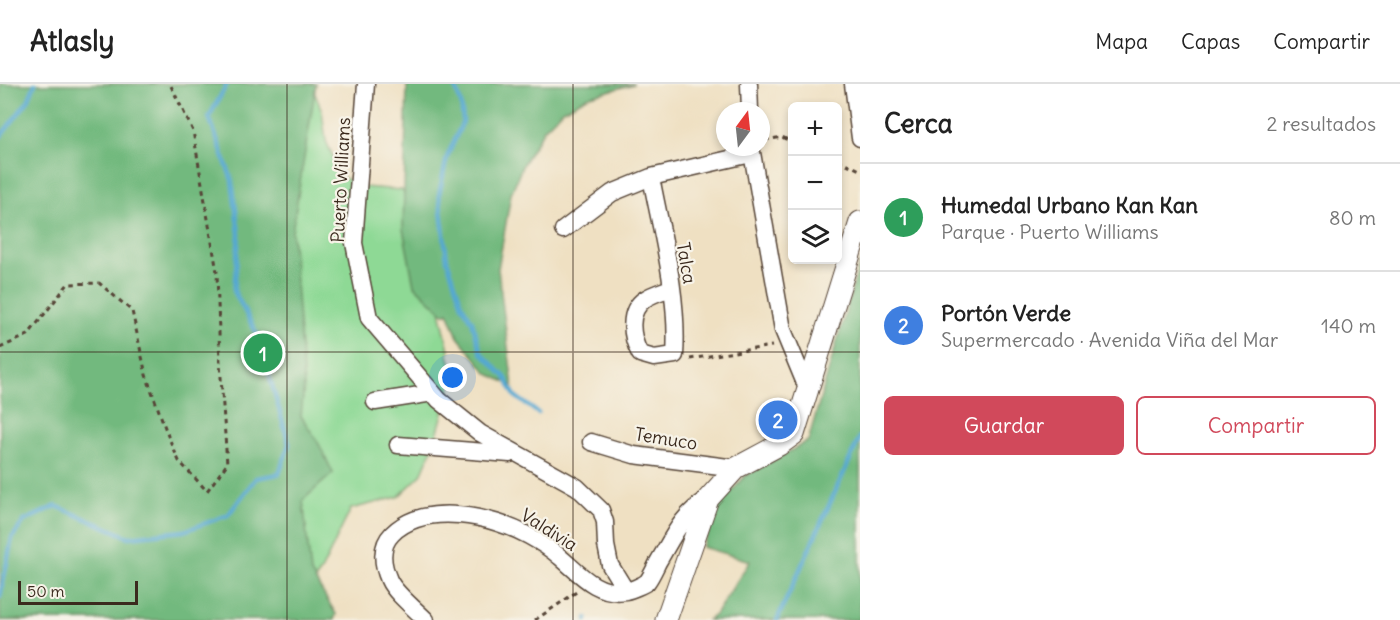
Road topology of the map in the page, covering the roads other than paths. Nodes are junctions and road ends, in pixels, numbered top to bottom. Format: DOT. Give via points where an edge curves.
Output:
graph roads {
  1 [pos="366,84"];
  2 [pos="749,84"];
  3 [pos="853,84"];
  4 [pos="750,102"];
  5 [pos="860,138"];
  6 [pos="723,156"];
  7 [pos="755,156"];
  8 [pos="651,177"];
  9 [pos="860,222"];
  10 [pos="563,230"];
  11 [pos="671,288"];
  12 [pos="807,388"];
  13 [pos="433,393"];
  14 [pos="375,402"];
  15 [pos="591,442"];
  16 [pos="398,445"];
  17 [pos="520,454"];
  18 [pos="736,468"];
  19 [pos="708,499"];
  20 [pos="626,591"];
  21 [pos="426,620"];
  22 [pos="666,620"];
  1 -- 13 [label="street, Puerto Williams" via="354,243 369,318"];
  2 -- 4 [label="street"];
  3 -- 5 [label="street"];
  6 -- 8 [label="street"];
  7 -- 12 [label="street" via="783,330"];
  8 -- 10 [label="street" via="612,193"];
  8 -- 11 [label="street, Talca"];
  9 -- 12 [label="street"];
  11 -- 11 [label="street, Talca" via="675,355 654,358 640,354 632,322 635,308 646,298"];
  12 -- 18 [label="street" via="794,434"];
  13 -- 14 [label="street"];
  13 -- 17 [label="street, Puerto Williams" via="480,434"];
  15 -- 18 [label="street, Temuco" via="634,455"];
  16 -- 17 [label="street"];
  17 -- 20 [label="street, Puerto Williams" via="577,487 601,510 610,565"];
  18 -- 19 [label="street"];
  19 -- 20 [label="street" via="693,507 683,520 646,583"];
  19 -- 22 [label="street"];
  20 -- 21 [label="street, Valdivia" via="590,584 558,555 504,525 469,516 439,514 399,527 385,541 383,562 389,582"];
}
